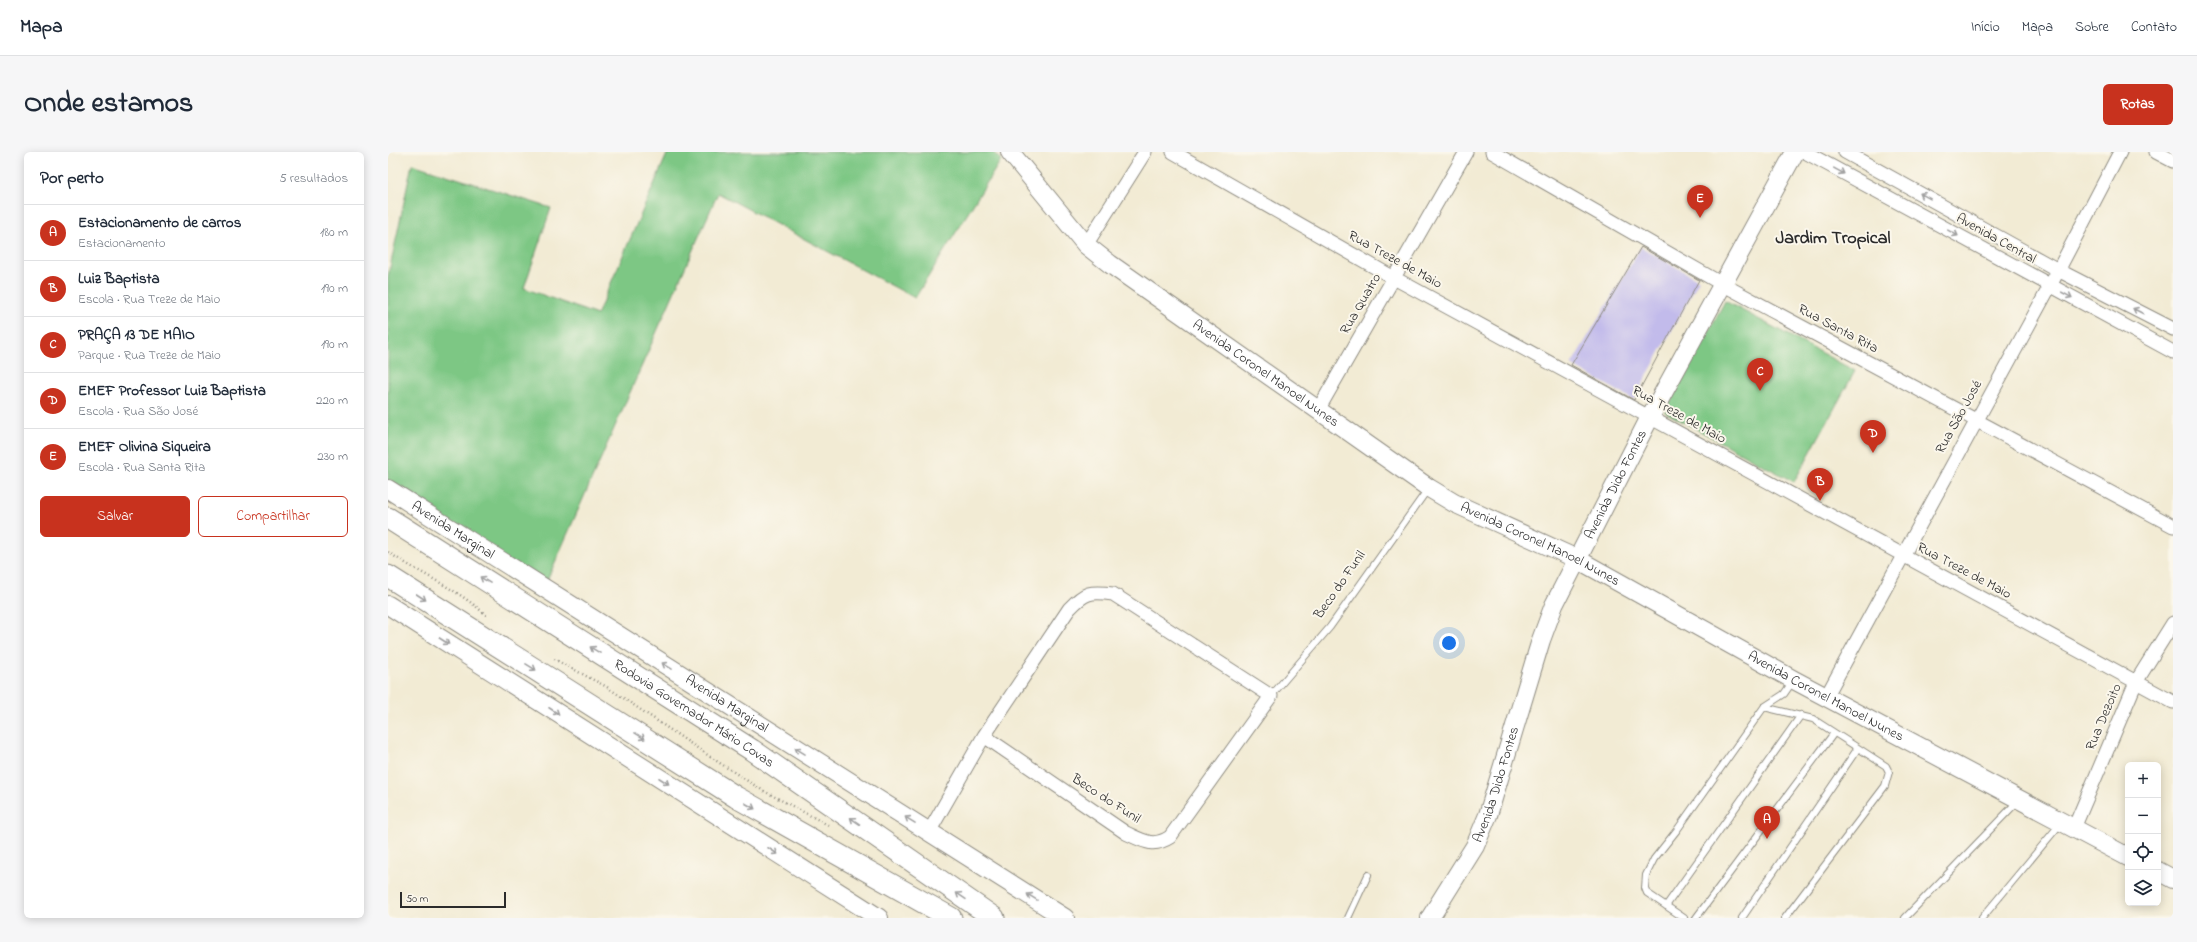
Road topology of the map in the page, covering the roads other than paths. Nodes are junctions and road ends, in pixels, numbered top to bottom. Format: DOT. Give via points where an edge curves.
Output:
graph roads {
  1 [pos="1010,152"];
  2 [pos="1145,152"];
  3 [pos="1173,152"];
  4 [pos="1466,152"];
  5 [pos="1492,152"];
  6 [pos="1796,152"];
  7 [pos="1805,152"];
  8 [pos="1845,152"];
  9 [pos="2120,152"];
  10 [pos="2156,152"];
  11 [pos="2173,161"];
  12 [pos="1086,245"];
  13 [pos="2058,270"];
  14 [pos="1394,278"];
  15 [pos="1722,284"];
  16 [pos="2050,286"];
  17 [pos="2173,329"];
  18 [pos="2173,352"];
  19 [pos="1318,410"];
  20 [pos="1650,417"];
  21 [pos="1975,421"];
  22 [pos="1429,488"];
  23 [pos="388,489"];
  24 [pos="388,518"];
  25 [pos="2173,526"];
  26 [pos="1902,555"];
  27 [pos="1577,559"];
  28 [pos="388,576"];
  29 [pos="388,605"];
  30 [pos="2173,623"];
  31 [pos="1794,680"];
  32 [pos="2136,682"];
  33 [pos="1270,696"];
  34 [pos="1826,697"];
  35 [pos="2173,702"];
  36 [pos="1764,707"];
  37 [pos="1801,715"];
  38 [pos="1834,733"];
  39 [pos="984,736"];
  40 [pos="1858,748"];
  41 [pos="2020,799"];
  42 [pos="2068,825"];
  43 [pos="929,832"];
  44 [pos="2125,855"];
  45 [pos="2161,873"];
  46 [pos="1368,875"];
  47 [pos="2173,879"];
  48 [pos="1666,906"];
  49 [pos="879,918"];
  50 [pos="952,918"];
  51 [pos="994,918"];
  52 [pos="1065,918"];
  53 [pos="1348,918"];
  54 [pos="1430,918"];
  55 [pos="1684,918"];
  56 [pos="1696,918"];
  57 [pos="1742,918"];
  58 [pos="1784,918"];
  59 [pos="1905,918"];
  60 [pos="1982,918"];
  1 -- 12 [label="street, Avenida Coronel Manoel Nunes"];
  2 -- 12 [label="street"];
  3 -- 14 [label="street, Rua Treze de Maio"];
  4 -- 14 [label="street, Rua Quatro"];
  5 -- 15 [label="street, Rua Santa Rita"];
  6 -- 15 [label="street, Avenida Dido Fontes"];
  7 -- 16 [label="street, Avenida Central, one-way"];
  13 -- 8 [label="street, Avenida Central, one-way"];
  9 -- 13 [label="street, Rua São José"];
  10 -- 11 [label="street"];
  12 -- 19 [label="street, Avenida Coronel Manoel Nunes"];
  13 -- 16 [label="street, Rua São José"];
  17 -- 13 [label="street, Avenida Central, one-way"];
  14 -- 19 [label="street, Rua Quatro"];
  14 -- 20 [label="street, Rua Treze de Maio"];
  15 -- 20 [label="street, Avenida Dido Fontes"];
  15 -- 21 [label="street, Rua Santa Rita"];
  16 -- 18 [label="street, Avenida Central, one-way"];
  16 -- 21 [label="street, Rua São José"];
  19 -- 22 [label="street, Avenida Coronel Manoel Nunes"];
  20 -- 26 [label="street, Rua Treze de Maio"];
  20 -- 27 [label="street, Avenida Dido Fontes"];
  21 -- 25 [label="street, Rua Santa Rita"];
  21 -- 26 [label="street, Rua São José"];
  22 -- 27 [label="street, Avenida Coronel Manoel Nunes" via="1493,522"];
  22 -- 33 [label="lane, Beco do Funil" via="1330,627"];
  43 -- 23 [label="street, Avenida Marginal, one-way"];
  51 -- 24 [label="main road, Rodovia Governador Mário Covas, one-way" via="752,750"];
  26 -- 32 [label="street, Rua Treze de Maio"];
  26 -- 34 [label="street, Rua São José"];
  27 -- 31 [label="street, Avenida Coronel Manoel Nunes"];
  27 -- 54 [label="street, Avenida Dido Fontes" via="1554,605 1541,640 1488,815 1475,846"];
  28 -- 50 [label="main road, one-way" via="736,797"];
  29 -- 49 [label="street, one-way"];
  30 -- 32 [label="street, Rua Dezoito"];
  31 -- 34 [label="street, Avenida Coronel Manoel Nunes"];
  31 -- 36 [label="lane" via="1784,694"];
  32 -- 35 [label="street, Rua Treze de Maio"];
  32 -- 42 [label="street, Rua Dezoito"];
  33 -- 39 [label="street" via="1113,594 1089,592 1069,609"];
  33 -- 39 [label="street, Beco do Funil" via="1170,837 1160,843 1146,842 1126,833"];
  34 -- 41 [label="street, Avenida Coronel Manoel Nunes"];
  36 -- 37 [label="lane"];
  36 -- 48 [label="lane" via="1654,859 1646,875 1647,893"];
  37 -- 38 [label="lane" via="1813,719"];
  37 -- 48 [label="lane"];
  38 -- 40 [label="lane"];
  38 -- 56 [label="lane"];
  39 -- 43 [label="street"];
  40 -- 57 [label="lane"];
  40 -- 58 [label="lane" via="1886,766 1889,777 1885,786"];
  41 -- 42 [label="street, Avenida Coronel Manoel Nunes"];
  41 -- 59 [label="lane"];
  42 -- 44 [label="street, Avenida Coronel Manoel Nunes"];
  42 -- 60 [label="lane"];
  52 -- 43 [label="street, Avenida Marginal, one-way"];
  45 -- 47 [label="street"];
  46 -- 53 [label="lane"];
  48 -- 55 [label="lane"];
}
